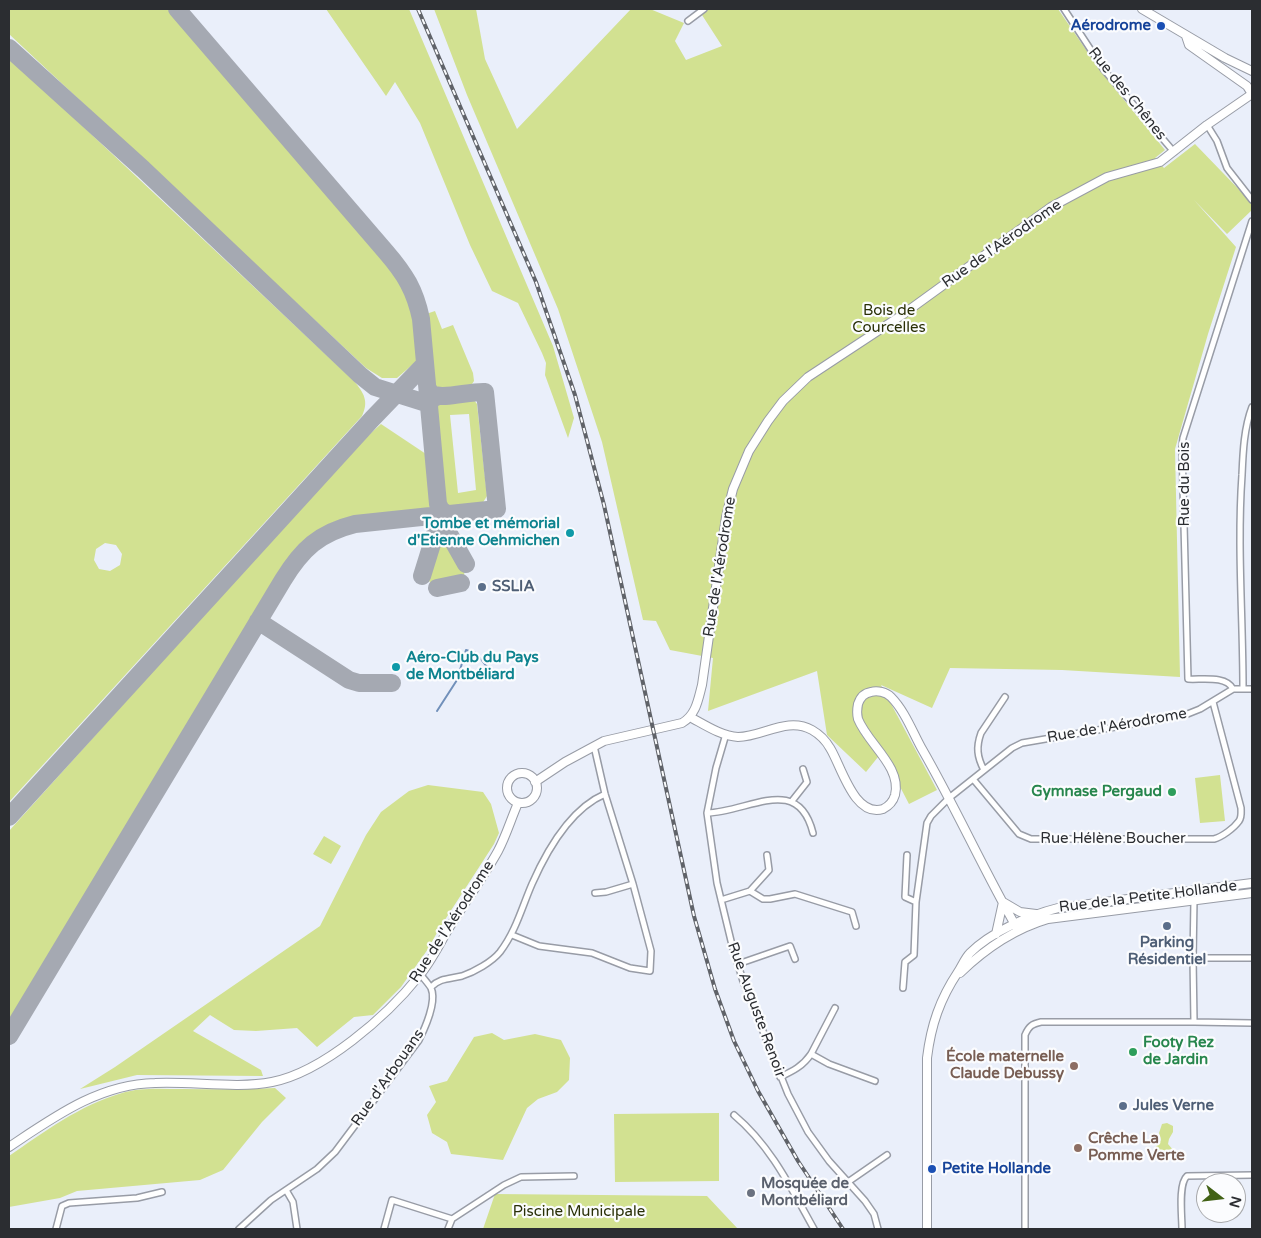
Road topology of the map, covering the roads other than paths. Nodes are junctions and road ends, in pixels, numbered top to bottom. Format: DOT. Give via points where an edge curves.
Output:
graph roads {
  1 [pos="704,9"];
  2 [pos="1064,9"];
  3 [pos="1142,9"];
  4 [pos="688,21"];
  5 [pos="1186,36"];
  6 [pos="1252,71"];
  7 [pos="1252,94"];
  8 [pos="1207,125"];
  9 [pos="1174,152"];
  10 [pos="1252,200"];
  11 [pos="1252,221"];
  12 [pos="1252,407"];
  13 [pos="1244,688"];
  14 [pos="1233,689"];
  15 [pos="1252,689"];
  16 [pos="1005,697"];
  17 [pos="1214,702"];
  18 [pos="690,717"];
  19 [pos="726,734"];
  20 [pos="594,746"];
  21 [pos="803,768"];
  22 [pos="984,770"];
  23 [pos="973,779"];
  24 [pos="535,782"];
  25 [pos="605,794"];
  26 [pos="949,798"];
  27 [pos="792,801"];
  28 [pos="518,802"];
  29 [pos="707,813"];
  30 [pos="813,833"];
  31 [pos="767,855"];
  32 [pos="906,855"];
  33 [pos="632,884"];
  34 [pos="1252,884"];
  35 [pos="750,891"];
  36 [pos="1252,892"];
  37 [pos="595,893"];
  38 [pos="721,900"];
  39 [pos="1194,900"];
  40 [pos="916,902"];
  41 [pos="1003,902"];
  42 [pos="1038,914"];
  43 [pos="856,926"];
  44 [pos="1016,927"];
  45 [pos="996,934"];
  46 [pos="512,935"];
  47 [pos="1193,958"];
  48 [pos="1252,958"];
  49 [pos="795,959"];
  50 [pos="738,964"];
  51 [pos="421,975"];
  52 [pos="951,983"];
  53 [pos="430,987"];
  54 [pos="903,988"];
  55 [pos="835,1008"];
  56 [pos="1194,1022"];
  57 [pos="1252,1023"];
  58 [pos="811,1054"];
  59 [pos="780,1077"];
  60 [pos="875,1081"];
  61 [pos="734,1115"];
  62 [pos="9,1147"];
  63 [pos="887,1155"];
  64 [pos="1252,1175"];
  65 [pos="574,1176"];
  66 [pos="848,1182"];
  67 [pos="286,1190"];
  68 [pos="162,1192"];
  69 [pos="452,1219"];
  70 [pos="56,1229"];
  71 [pos="239,1229"];
  72 [pos="297,1229"];
  73 [pos="384,1229"];
  74 [pos="448,1229"];
  75 [pos="814,1229"];
  76 [pos="878,1229"];
  77 [pos="927,1229"];
  78 [pos="1025,1229"];
  79 [pos="1182,1229"];
  1 -- 4 [label="street"];
  2 -- 9 [label="street, Rue des Chênes" via="1104,70"];
  3 -- 5 [label="street"];
  5 -- 6 [label="street"];
  5 -- 7 [label="street" via="1189,45 1248,86"];
  7 -- 8 [label="street, Rue de l'Aérodrome"];
  8 -- 9 [label="street, Rue de l'Aérodrome"];
  8 -- 10 [label="street" via="1218,141 1227,168"];
  9 -- 18 [label="street, Rue de l'Aérodrome" via="1160,162 1107,177 1050,207 902,315 808,377 783,401 749,451 733,489 702,685 697,706"];
  11 -- 14 [label="street, Rue du Bois" via="1182,447 1188,680 1223,680"];
  12 -- 13 [label="street" via="1240,498"];
  13 -- 14 [label="street, Rue de l'Aérodrome"];
  13 -- 15 [label="street, Rue de l'Aérodrome"];
  14 -- 17 [label="street, Rue de l'Aérodrome"];
  16 -- 22 [label="street" via="979,738 978,758"];
  17 -- 22 [label="street, Rue de l'Aérodrome" via="1185,715 1022,743"];
  17 -- 23 [label="street, Rue Hélène Boucher" via="1241,808 1239,821 1220,838 1037,840 1024,837"];
  18 -- 19 [label="street"];
  18 -- 20 [label="street" via="682,724"];
  19 -- 26 [label="street" via="744,736 791,725 811,729 831,749 859,802 876,810 884,808 894,798 896,781 857,717 860,699 866,693 882,692 890,696 901,710"];
  19 -- 29 [label="street, Rue Auguste Renoir"];
  20 -- 24 [label="street"];
  20 -- 25 [label="street"];
  21 -- 27 [label="street" via="807,782"];
  22 -- 23 [label="street, Rue de l'Aérodrome"];
  23 -- 26 [label="street, Rue de l'Aérodrome"];
  24 -- 28 [label="street" via="534,796 527,802"];
  24 -- 28 [label="street" via="526,774 517,774 510,779 508,792"];
  25 -- 33 [label="street"];
  25 -- 46 [label="street" via="583,807 566,825 533,883"];
  26 -- 40 [label="street, Rue de l'Aérodrome" via="927,823"];
  26 -- 41 [label="street"];
  27 -- 29 [label="street" via="776,800"];
  27 -- 30 [label="street" via="804,810"];
  28 -- 51 [label="street, Rue de l'Aérodrome" via="498,850"];
  29 -- 38 [label="street, Rue Auguste Renoir"];
  31 -- 35 [label="street" via="769,870"];
  32 -- 40 [label="street" via="905,897"];
  33 -- 37 [label="street"];
  33 -- 46 [label="street" via="651,951 650,971 630,968 592,953 539,946"];
  34 -- 42 [label="street, Rue de la Petite Hollande" via="1058,908"];
  35 -- 38 [label="street"];
  35 -- 43 [label="street" via="770,900 795,894 852,912"];
  36 -- 39 [label="street, Rue de la Petite Hollande"];
  38 -- 50 [label="street, Rue Auguste Renoir"];
  39 -- 44 [label="street, Rue de la Petite Hollande" via="1048,918"];
  39 -- 47 [label="street"];
  40 -- 54 [label="street, Rue de l'Aérodrome" via="914,955 904,962"];
  41 -- 42 [label="street" via="1020,912"];
  41 -- 44 [label="street"];
  41 -- 45 [label="street"];
  42 -- 44 [label="street, Rue de la Petite Hollande"];
  44 -- 45 [label="street, Rue de la Petite Hollande"];
  44 -- 52 [label="street, Rue de la Petite Hollande" via="975,959"];
  45 -- 52 [label="street, Rue de la Petite Hollande" via="969,954"];
  46 -- 53 [label="street" via="498,954 482,966 463,976 437,981"];
  47 -- 48 [label="street"];
  47 -- 56 [label="street"];
  49 -- 50 [label="street" via="790,946"];
  50 -- 59 [label="street, Rue Auguste Renoir"];
  51 -- 53 [label="street"];
  51 -- 62 [label="street, Rue de l'Aérodrome" via="381,1017 338,1051 292,1077 251,1084 155,1083 117,1088 95,1095 61,1113"];
  52 -- 77 [label="street, Rue de la Petite Hollande" via="935,1016 927,1058"];
  53 -- 67 [label="street, Rue d'Arbouans" via="431,1008 419,1040 335,1152"];
  55 -- 58 [label="street"];
  56 -- 57 [label="street"];
  56 -- 78 [label="street" via="1041,1022 1028,1028 1025,1035"];
  58 -- 59 [label="street" via="803,1065"];
  58 -- 60 [label="street"];
  59 -- 66 [label="street, Rue Auguste Renoir" via="808,1132"];
  61 -- 75 [label="street" via="776,1161"];
  63 -- 66 [label="street"];
  64 -- 79 [label="street" via="1187,1176 1182,1185"];
  65 -- 69 [label="street" via="522,1177"];
  66 -- 76 [label="street, Rue Auguste Renoir" via="874,1214"];
  67 -- 71 [label="street, Rue d'Arbouans"];
  67 -- 72 [label="street" via="293,1202"];
  68 -- 70 [label="street" via="137,1198 70,1203 62,1206"];
  69 -- 73 [label="street" via="392,1200"];
  69 -- 74 [label="street"];
}
